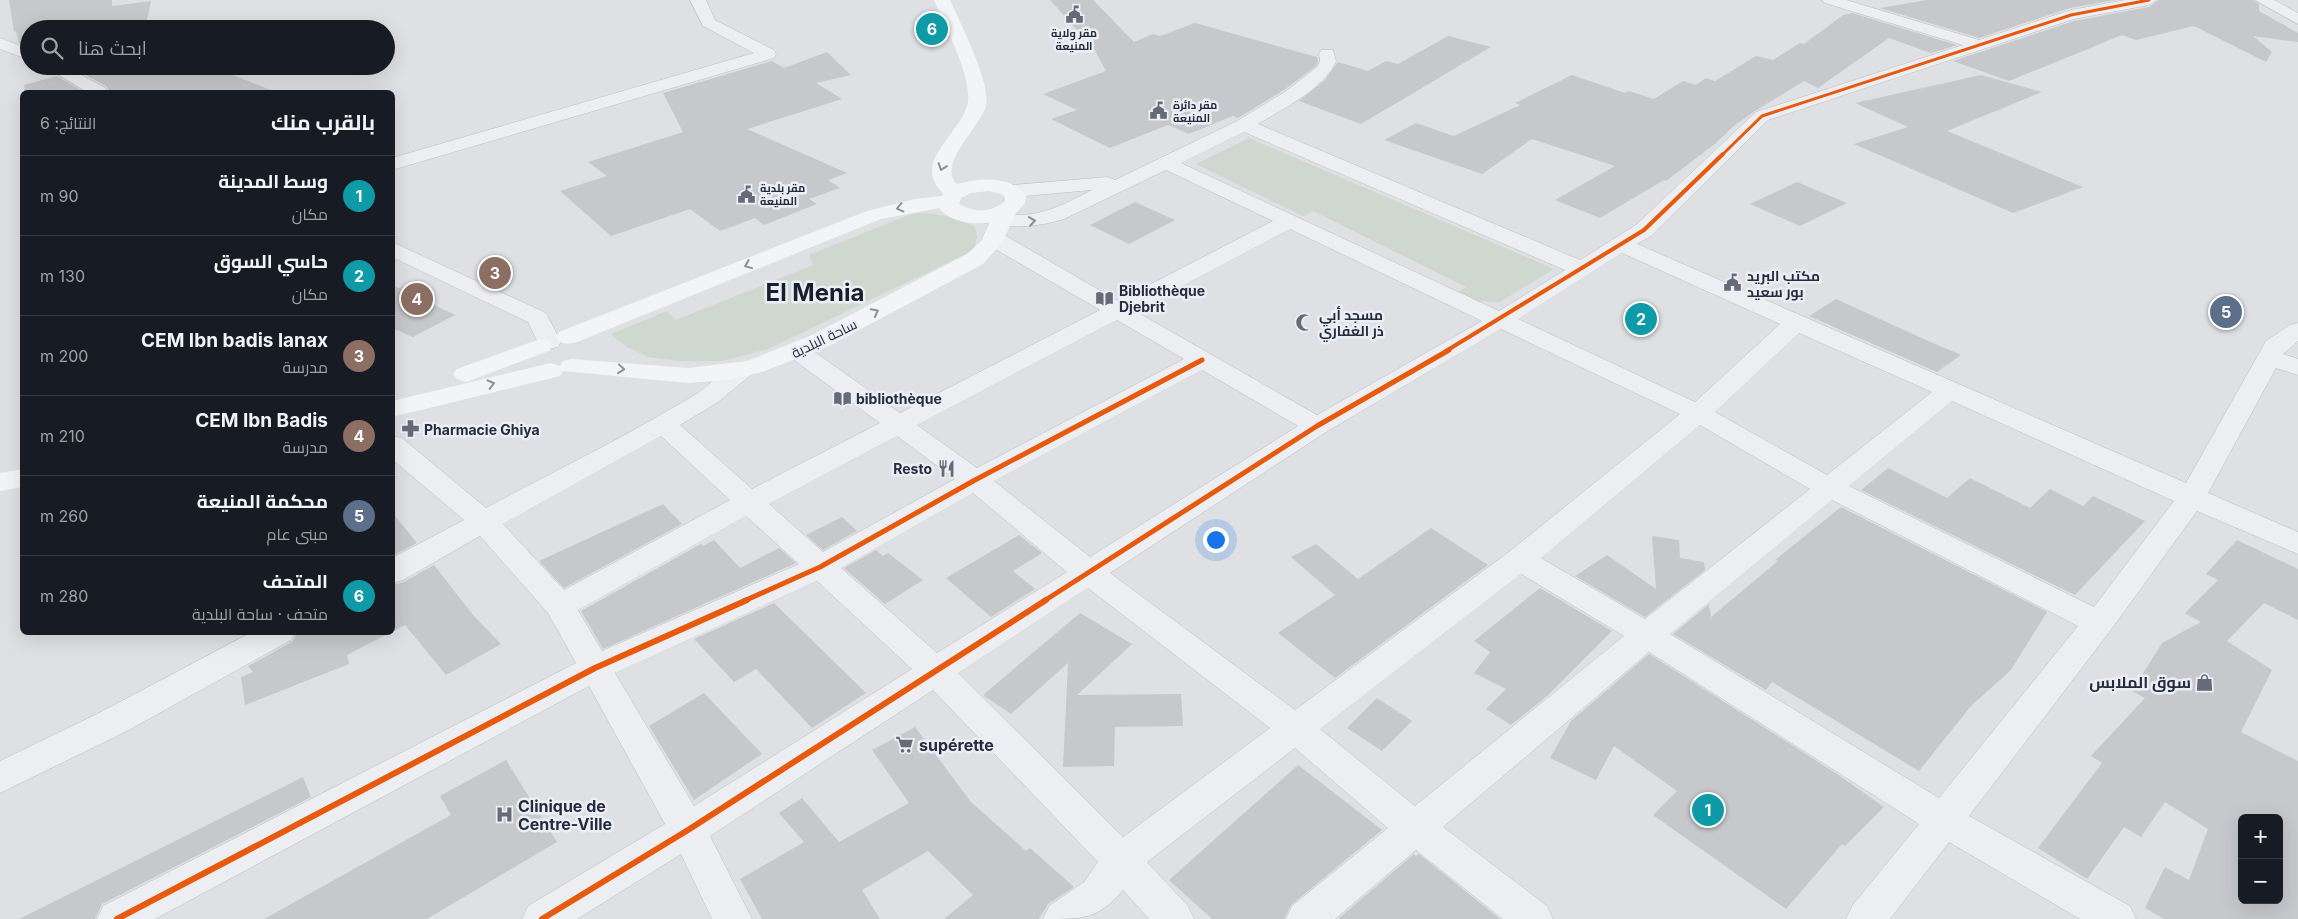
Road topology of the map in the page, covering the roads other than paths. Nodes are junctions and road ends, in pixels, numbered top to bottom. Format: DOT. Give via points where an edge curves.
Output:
graph roads {
  1 [pos="698,0"];
  2 [pos="942,0"];
  3 [pos="1830,0"];
  4 [pos="2149,0"];
  5 [pos="2263,0"];
  6 [pos="2298,19"];
  7 [pos="0,42"];
  8 [pos="1980,45"];
  9 [pos="20,51"];
  10 [pos="1327,54"];
  11 [pos="20,62"];
  12 [pos="10,63"];
  13 [pos="68,75"];
  14 [pos="95,90"];
  15 [pos="1244,125"];
  16 [pos="958,138"];
  17 [pos="395,163"];
  18 [pos="1166,163"];
  19 [pos="1130,178"];
  20 [pos="989,185"];
  21 [pos="951,197"];
  22 [pos="999,216"];
  23 [pos="1288,222"];
  24 [pos="1621,245"];
  25 [pos="395,249"];
  26 [pos="1582,269"];
  27 [pos="1115,310"];
  28 [pos="1502,319"];
  29 [pos="1796,322"];
  30 [pos="2298,330"];
  31 [pos="552,342"];
  32 [pos="799,352"];
  33 [pos="1202,360"];
  34 [pos="2284,362"];
  35 [pos="562,368"];
  36 [pos="743,369"];
  37 [pos="1950,390"];
  38 [pos="395,392"];
  39 [pos="395,409"];
  40 [pos="1698,413"];
  41 [pos="663,424"];
  42 [pos="901,425"];
  43 [pos="1317,426"];
  44 [pos="395,447"];
  45 [pos="20,478"];
  46 [pos="975,480"];
  47 [pos="0,482"];
  48 [pos="1830,488"];
  49 [pos="2192,497"];
  50 [pos="749,502"];
  51 [pos="485,522"];
  52 [pos="2298,544"];
  53 [pos="1520,559"];
  54 [pos="820,567"];
  55 [pos="395,570"];
  56 [pos="1088,573"];
  57 [pos="560,606"];
  58 [pos="2099,623"];
  59 [pos="274,635"];
  60 [pos="1647,635"];
  61 [pos="595,668"];
  62 [pos="934,670"];
  63 [pos="1296,729"];
  64 [pos="0,778"];
  65 [pos="1945,821"];
  66 [pos="1414,827"];
  67 [pos="688,830"];
  68 [pos="1121,860"];
  69 [pos="117,919"];
  70 [pos="542,919"];
  71 [pos="732,919"];
  72 [pos="1063,919"];
  73 [pos="1174,919"];
  74 [pos="1306,919"];
  75 [pos="1533,919"];
  76 [pos="1866,919"];
  77 [pos="2116,919"];
  1 -- 17 [label="street" via="709,23 768,54"];
  2 -- 16 [label="street" via="978,90 974,114"];
  3 -- 8 [label="street"];
  4 -- 8 [label="street" via="2071,15"];
  5 -- 6 [label="street"];
  7 -- 9 [label="street"];
  8 -- 24 [label="street" via="1762,116 1644,230"];
  10 -- 15 [label="street" via="1324,70 1291,96"];
  11 -- 12 [label="street"];
  13 -- 14 [label="street"];
  15 -- 18 [label="street"];
  15 -- 26 [label="street"];
  16 -- 20 [label="street" via="960,155 968,167"];
  16 -- 21 [label="street, one-way" via="939,173"];
  18 -- 19 [label="street"];
  18 -- 23 [label="street"];
  19 -- 22 [label="street" via="1083,186"];
  22 -- 19 [label="street, one-way" via="1025,222 1057,215"];
  20 -- 21 [label="street" via="967,187"];
  20 -- 22 [label="street"];
  21 -- 22 [label="street" via="949,207 962,215"];
  21 -- 31 [label="street, one-way" via="874,215"];
  22 -- 27 [label="street"];
  32 -- 22 [label="street, ساحة البلدية, one-way" via="968,264 982,254"];
  23 -- 27 [label="street"];
  23 -- 28 [label="street"];
  24 -- 26 [label="street"];
  24 -- 29 [label="street"];
  25 -- 31 [label="street" via="538,318"];
  26 -- 28 [label="street"];
  27 -- 33 [label="street"];
  27 -- 42 [label="street"];
  28 -- 40 [label="street"];
  28 -- 43 [label="street"];
  29 -- 37 [label="street"];
  29 -- 40 [label="street"];
  30 -- 34 [label="street" via="2275,346"];
  31 -- 35 [label="street" via="530,357 530,362 534,367"];
  31 -- 35 [label="street" via="584,339 592,347 587,357"];
  31 -- 38 [label="street" via="470,372"];
  32 -- 36 [label="street, ساحة البلدية"];
  32 -- 42 [label="street"];
  33 -- 43 [label="street"];
  33 -- 46 [label="street"];
  34 -- 49 [label="street"];
  35 -- 36 [label="street, ساحة البلدية, one-way" via="623,368 686,375"];
  39 -- 35 [label="street, one-way"];
  36 -- 41 [label="street" via="709,397"];
  37 -- 48 [label="street"];
  37 -- 49 [label="street"];
  40 -- 48 [label="street"];
  40 -- 53 [label="street"];
  41 -- 50 [label="street"];
  41 -- 51 [label="street"];
  42 -- 46 [label="street"];
  42 -- 50 [label="street"];
  43 -- 56 [label="street"];
  44 -- 51 [label="street"];
  45 -- 47 [label="street"];
  46 -- 54 [label="street"];
  46 -- 56 [label="street"];
  48 -- 58 [label="street"];
  48 -- 60 [label="street"];
  49 -- 52 [label="street"];
  49 -- 58 [label="street"];
  50 -- 54 [label="street"];
  50 -- 57 [label="street"];
  51 -- 55 [label="street"];
  51 -- 57 [label="street"];
  53 -- 60 [label="street"];
  53 -- 63 [label="street"];
  54 -- 61 [label="street"];
  54 -- 62 [label="street"];
  56 -- 62 [label="street"];
  56 -- 63 [label="street"];
  57 -- 61 [label="street"];
  58 -- 65 [label="street"];
  59 -- 64 [label="street" via="113,722"];
  60 -- 65 [label="street"];
  60 -- 66 [label="street"];
  61 -- 67 [label="street"];
  61 -- 69 [label="street"];
  62 -- 67 [label="street"];
  62 -- 68 [label="street"];
  63 -- 66 [label="street"];
  63 -- 68 [label="street"];
  65 -- 76 [label="street"];
  65 -- 77 [label="street"];
  66 -- 74 [label="street"];
  66 -- 75 [label="street"];
  67 -- 70 [label="street"];
  67 -- 71 [label="street"];
  68 -- 72 [label="street" via="1098,894"];
  68 -- 73 [label="street"];
}
